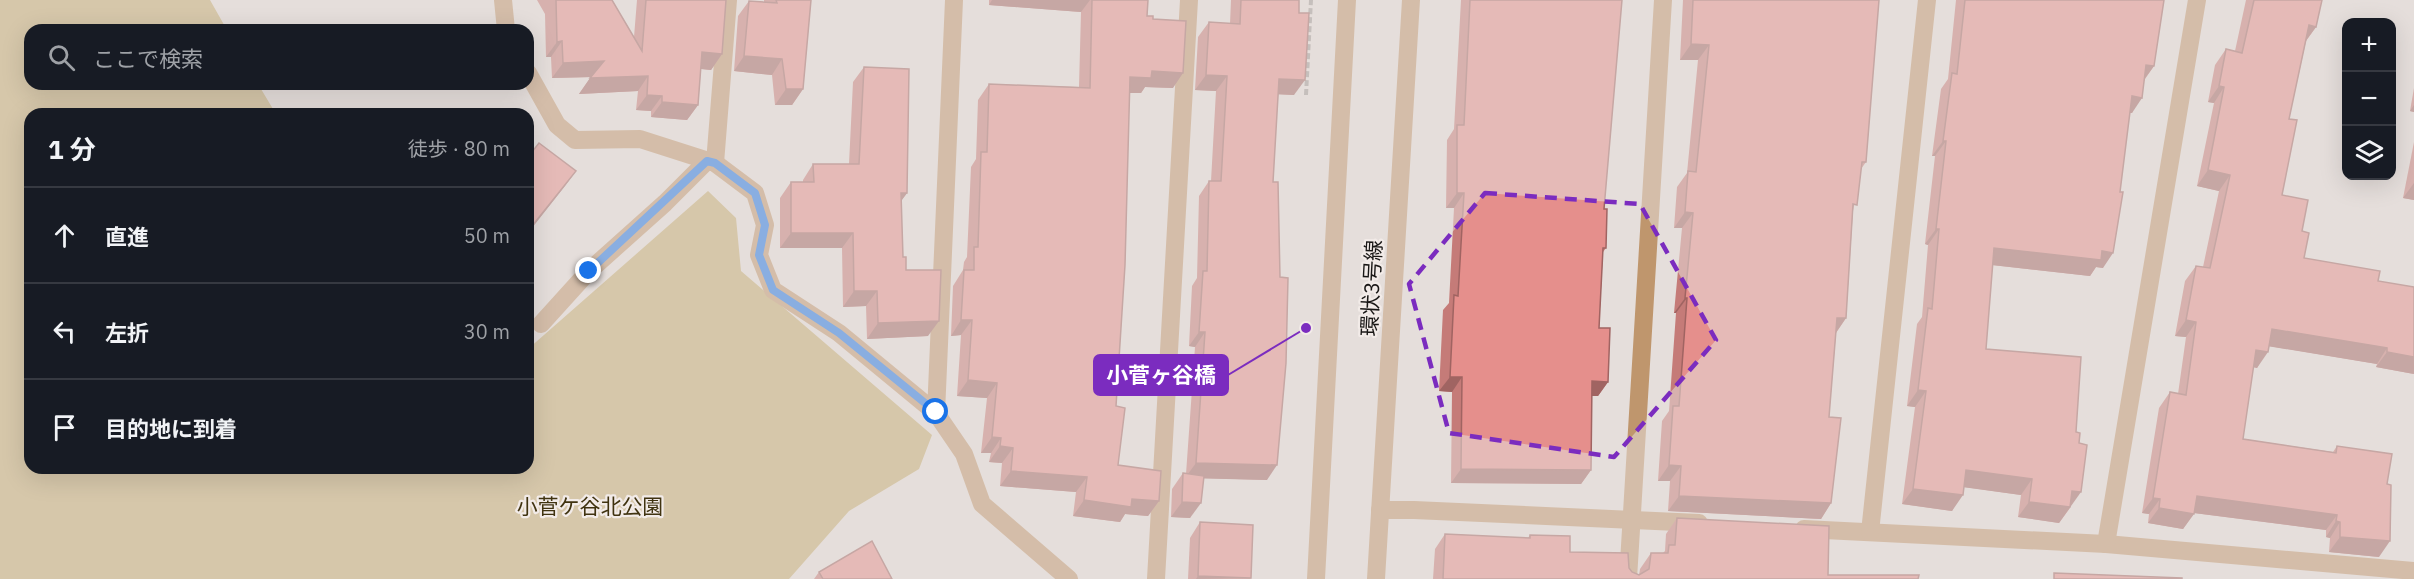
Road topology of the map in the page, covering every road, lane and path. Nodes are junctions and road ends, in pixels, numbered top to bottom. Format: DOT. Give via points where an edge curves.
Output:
graph roads {
  1 [pos="503,0"];
  2 [pos="728,0"];
  3 [pos="954,0"];
  4 [pos="1189,0"];
  5 [pos="1347,0"];
  6 [pos="1410,0"];
  7 [pos="1663,0"];
  8 [pos="1927,0"];
  9 [pos="2197,0"];
  10 [pos="505,24"];
  11 [pos="534,84"];
  12 [pos="711,162"];
  13 [pos="541,324"];
  14 [pos="936,412"];
  15 [pos="1380,510"];
  16 [pos="1632,520"];
  17 [pos="1716,524"];
  18 [pos="1787,528"];
  19 [pos="1870,532"];
  20 [pos="2106,544"];
  21 [pos="2414,571"];
  22 [pos="1069,579"];
  23 [pos="1156,579"];
  24 [pos="1316,579"];
  25 [pos="1376,579"];
  26 [pos="1628,579"];
  1 -- 10 [label="street"];
  2 -- 12 [label="street"];
  3 -- 14 [label="street"];
  4 -- 23 [label="street"];
  5 -- 24 [label="street, 環状3号線"];
  6 -- 15 [label="street, 環状3号線"];
  7 -- 16 [label="street"];
  8 -- 19 [label="street"];
  9 -- 20 [label="street"];
  11 -- 12 [label="street" via="557,125 576,140 640,139"];
  12 -- 13 [label="street" via="589,271"];
  12 -- 14 [label="street" via="755,193 765,225 759,255 773,290 839,333"];
  14 -- 22 [label="street" via="964,454 982,504"];
  15 -- 16 [label="street"];
  15 -- 25 [label="street, 環状3号線"];
  16 -- 17 [label="street"];
  16 -- 26 [label="street"];
  18 -- 19 [label="street"];
  19 -- 20 [label="street"];
  20 -- 21 [label="street"];
}
